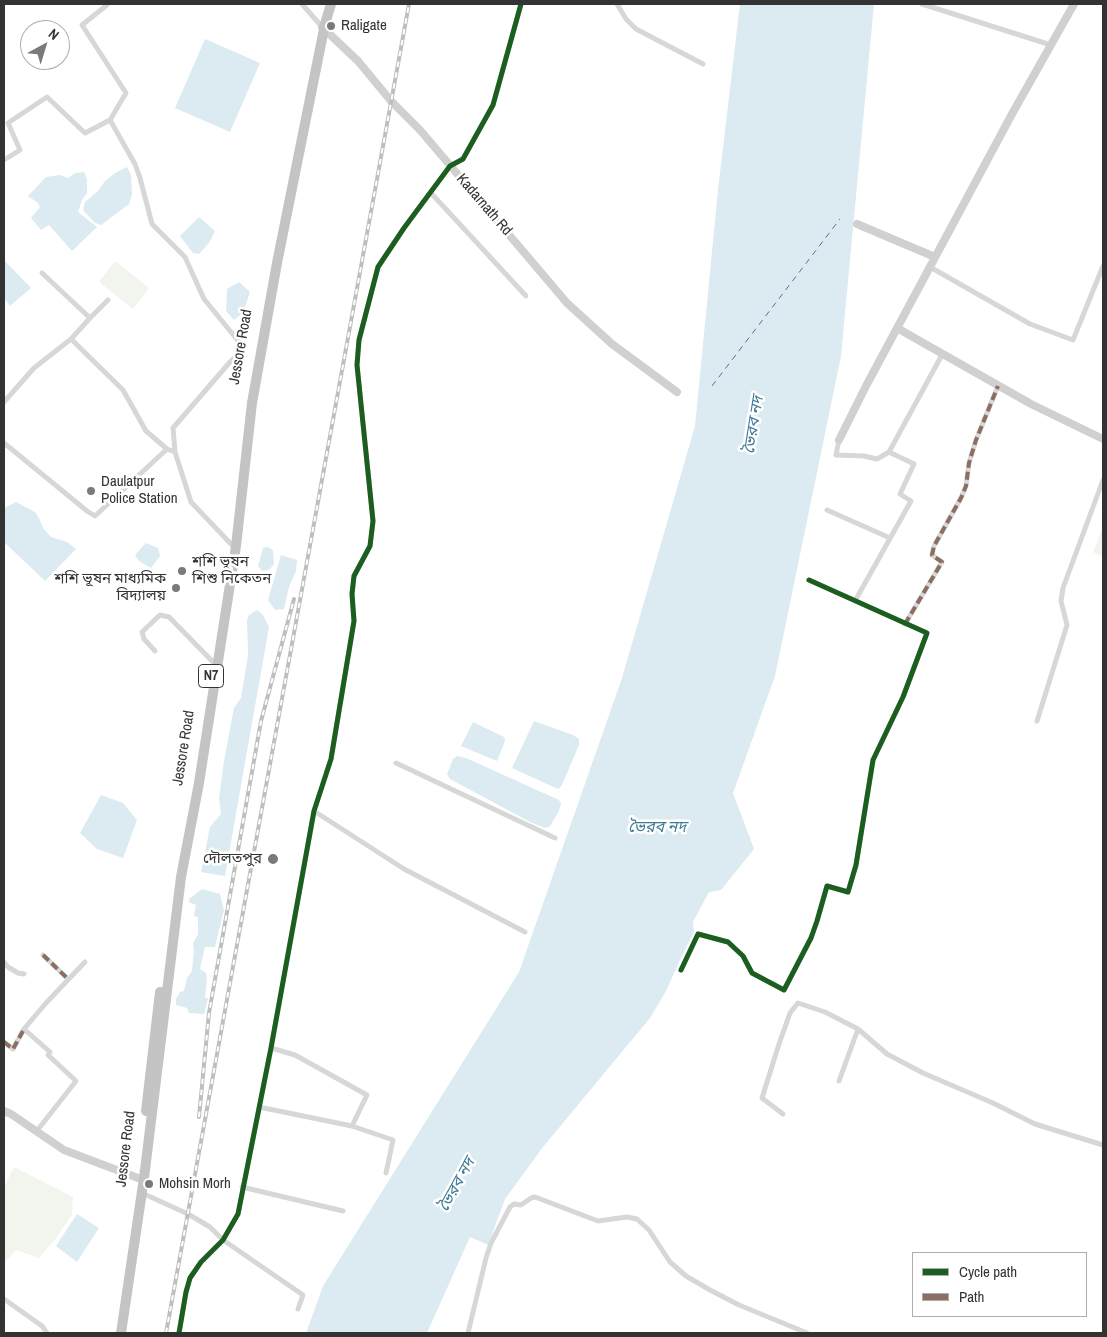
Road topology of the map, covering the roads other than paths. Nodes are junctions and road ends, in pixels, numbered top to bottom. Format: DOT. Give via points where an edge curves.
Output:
graph roads {
  1 [pos="106,4"];
  2 [pos="302,4"];
  3 [pos="331,4"];
  4 [pos="521,4"];
  5 [pos="617,4"];
  6 [pos="922,4"];
  7 [pos="1074,4"];
  8 [pos="324,27"];
  9 [pos="1051,45"];
  10 [pos="703,64"];
  11 [pos="110,120"];
  12 [pos="4,160"];
  13 [pos="450,166"];
  14 [pos="431,193"];
  15 [pos="857,224"];
  16 [pos="935,257"];
  17 [pos="1103,266"];
  18 [pos="930,267"];
  19 [pos="42,273"];
  20 [pos="526,296"];
  21 [pos="108,300"];
  22 [pos="90,318"];
  23 [pos="897,328"];
  24 [pos="71,339"];
  25 [pos="943,353"];
  26 [pos="998,386"];
  27 [pos="677,392"];
  28 [pos="4,402"];
  29 [pos="1103,439"];
  30 [pos="839,440"];
  31 [pos="4,443"];
  32 [pos="167,448"];
  33 [pos="175,452"];
  34 [pos="889,452"];
  35 [pos="1103,480"];
  36 [pos="827,510"];
  37 [pos="890,538"];
  38 [pos="231,544"];
  39 [pos="810,580"];
  40 [pos="855,601"];
  41 [pos="905,624"];
  42 [pos="155,651"];
  43 [pos="213,662"];
  44 [pos="1037,721"];
  45 [pos="396,763"];
  46 [pos="314,811"];
  47 [pos="555,838"];
  48 [pos="525,932"];
  49 [pos="44,955"];
  50 [pos="4,962"];
  51 [pos="85,962"];
  52 [pos="681,970"];
  53 [pos="24,974"];
  54 [pos="68,979"];
  55 [pos="24,1029"];
  56 [pos="858,1029"];
  57 [pos="4,1042"];
  58 [pos="271,1048"];
  59 [pos="839,1081"];
  60 [pos="259,1107"];
  61 [pos="4,1111"];
  62 [pos="784,1114"];
  63 [pos="352,1126"];
  64 [pos="36,1132"];
  65 [pos="1103,1146"];
  66 [pos="386,1173"];
  67 [pos="138,1178"];
  68 [pos="242,1187"];
  69 [pos="142,1193"];
  70 [pos="342,1211"];
  71 [pos="223,1240"];
  72 [pos="4,1299"];
  73 [pos="298,1309"];
  74 [pos="47,1333"];
  75 [pos="116,1333"];
  76 [pos="121,1333"];
  77 [pos="179,1333"];
  78 [pos="468,1333"];
  79 [pos="807,1333"];
  1 -- 11 [label="street" via="82,25 126,93"];
  2 -- 8 [label="street, Kadarnath Rd"];
  3 -- 8 [label="highway, Jessore Road / N7"];
  4 -- 13 [label="street" via="493,105 463,159"];
  5 -- 10 [label="street" via="636,29"];
  6 -- 9 [label="street"];
  7 -- 9 [label="main road"];
  8 -- 13 [label="main road, Kadarnath Rd"];
  8 -- 38 [label="highway, Jessore Road / N7" via="310,74 246,399"];
  8 -- 69 [label="highway, Jessore Road / N7" via="276,263 252,403 234,564 181,877"];
  9 -- 16 [label="main road"];
  11 -- 12 [label="street" via="85,133 47,97 8,123 20,150"];
  11 -- 33 [label="street" via="135,164 152,224 185,257 204,299 244,348 172,428"];
  13 -- 14 [label="street"];
  13 -- 27 [label="main road, Kadarnath Rd" via="568,303 612,344"];
  14 -- 20 [label="street"];
  14 -- 46 [label="street" via="378,267 360,340 358,374 372,529 370,546 354,576 354,620 331,759"];
  15 -- 16 [label="main road"];
  16 -- 18 [label="main road"];
  17 -- 18 [label="street" via="1073,340 1030,324"];
  18 -- 23 [label="main road"];
  19 -- 22 [label="street"];
  21 -- 22 [label="street"];
  22 -- 24 [label="street"];
  23 -- 25 [label="main road"];
  23 -- 30 [label="main road"];
  24 -- 28 [label="street" via="34,368"];
  24 -- 32 [label="street" via="123,390 146,431"];
  25 -- 26 [label="main road"];
  25 -- 34 [label="street"];
  26 -- 29 [label="main road"];
  26 -- 41 [label="street" via="976,440 966,486 934,546 932,555 942,562"];
  30 -- 34 [label="street" via="836,455 877,459"];
  31 -- 32 [label="street" via="95,516"];
  32 -- 33 [label="street"];
  33 -- 38 [label="street" via="191,502"];
  34 -- 37 [label="street" via="914,464 900,494 911,501"];
  35 -- 44 [label="street" via="1063,588 1067,625"];
  36 -- 37 [label="street"];
  37 -- 40 [label="street"];
  38 -- 43 [label="highway, Jessore Road / N7"];
  39 -- 40 [label="street"];
  40 -- 41 [label="street"];
  41 -- 52 [label="street" via="927,633 872,760 856,865 848,892 827,886 811,938 784,990 752,973 743,956 728,942 698,934"];
  42 -- 43 [label="street" via="142,632 160,615 169,617"];
  43 -- 67 [label="highway, Jessore Road / N7" via="170,922"];
  45 -- 47 [label="street"];
  46 -- 48 [label="street" via="404,869"];
  46 -- 58 [label="street"];
  49 -- 54 [label="street"];
  50 -- 53 [label="street"];
  51 -- 54 [label="street"];
  54 -- 55 [label="street"];
  55 -- 57 [label="street" via="13,1049"];
  55 -- 64 [label="street" via="76,1080"];
  56 -- 59 [label="street"];
  56 -- 62 [label="street" via="825,1012 797,1004 790,1014 762,1098"];
  56 -- 65 [label="street" via="886,1054 923,1073 1035,1124"];
  58 -- 60 [label="street"];
  58 -- 63 [label="street" via="295,1055 367,1095"];
  60 -- 63 [label="street"];
  60 -- 68 [label="street"];
  61 -- 64 [label="main road"];
  63 -- 66 [label="street" via="393,1140"];
  64 -- 67 [label="main road" via="64,1150"];
  67 -- 75 [label="highway, Jessore Road / N7"];
  68 -- 70 [label="street"];
  68 -- 71 [label="street" via="238,1214"];
  69 -- 71 [label="street" via="188,1214 210,1227"];
  69 -- 76 [label="highway, Jessore Road / N7"];
  71 -- 73 [label="street" via="303,1295"];
  71 -- 77 [label="street" via="200,1262 190,1278"];
  72 -- 74 [label="street"];
  78 -- 79 [label="street" via="491,1243 510,1207 535,1197 598,1221 627,1217 637,1219 649,1230 670,1262 686,1276 739,1305"];
}
